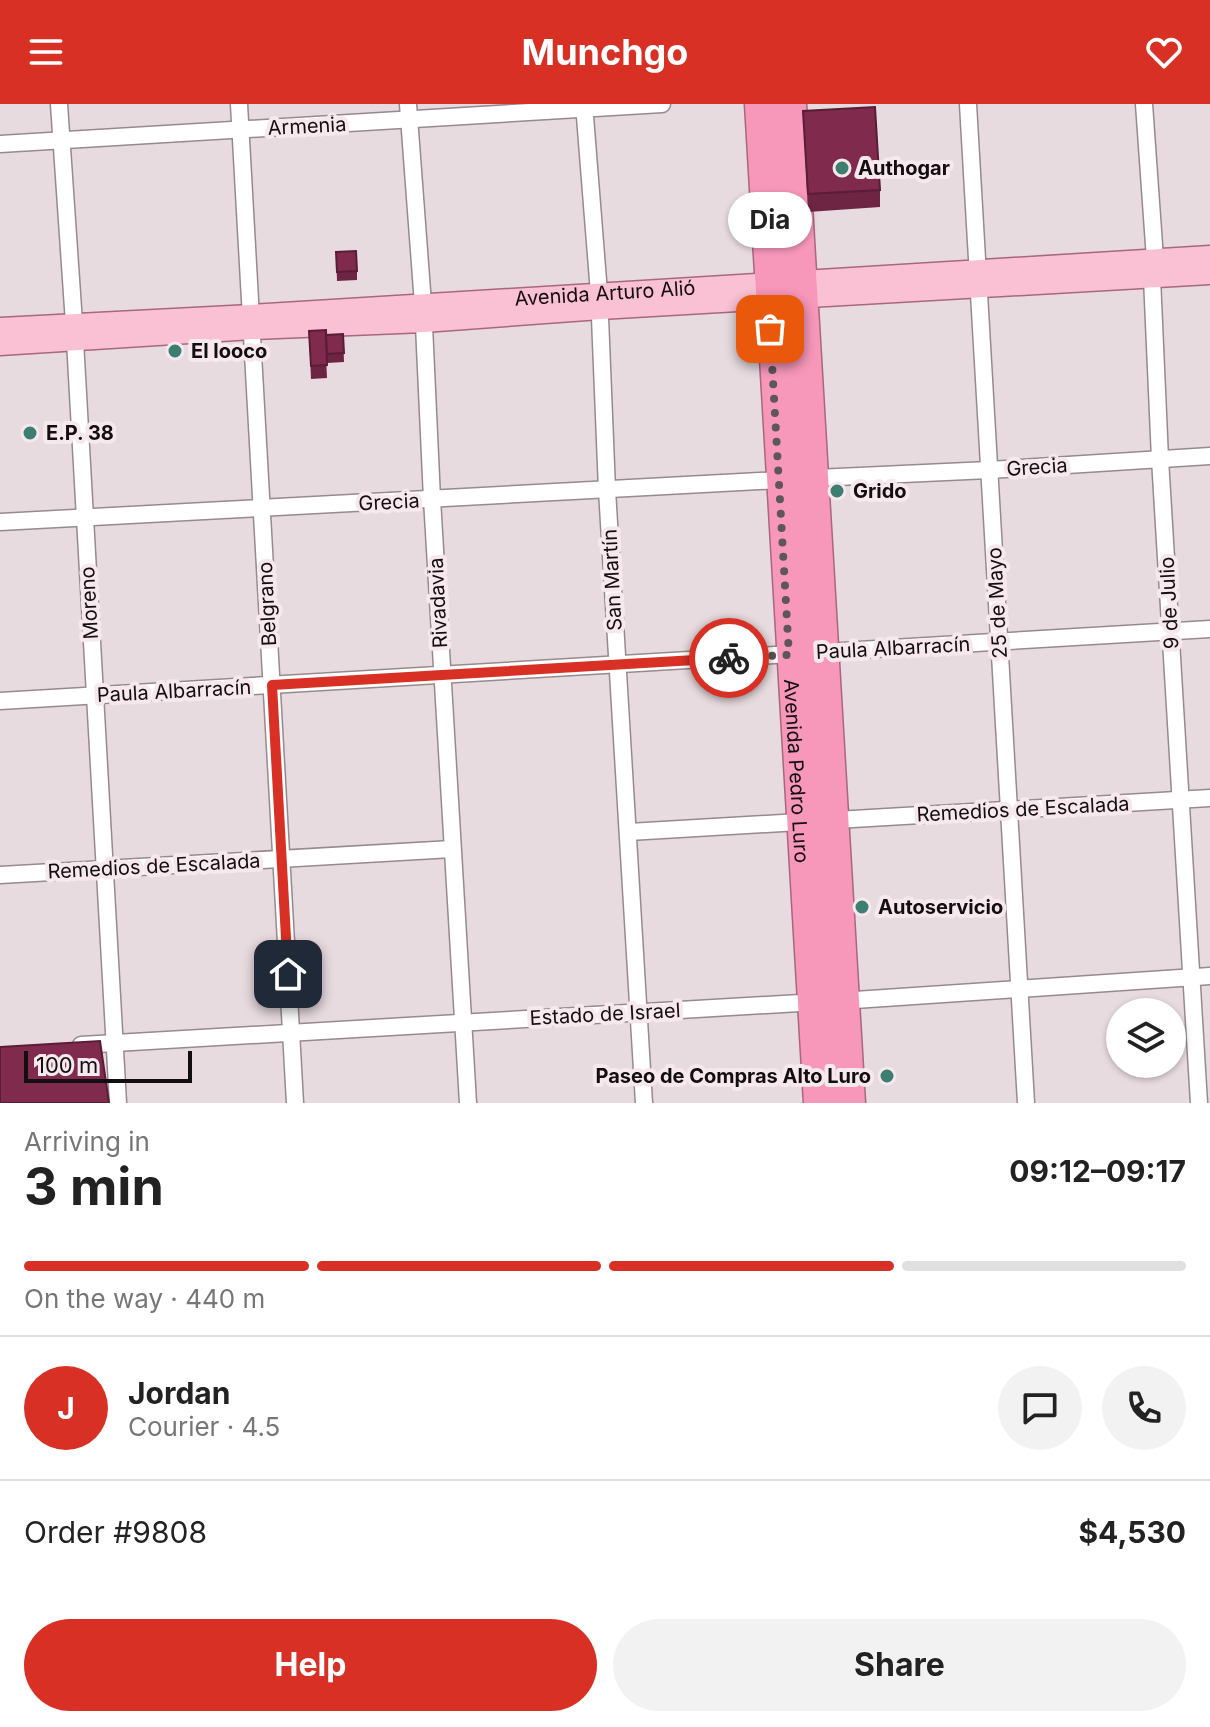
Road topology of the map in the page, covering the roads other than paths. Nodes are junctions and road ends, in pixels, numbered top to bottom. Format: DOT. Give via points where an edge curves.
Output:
graph roads {
  1 [pos="59,104"];
  2 [pos="239,104"];
  3 [pos="662,104"];
  4 [pos="757,104"];
  5 [pos="776,104"];
  6 [pos="794,104"];
  7 [pos="968,104"];
  8 [pos="1144,104"];
  9 [pos="585,107"];
  10 [pos="409,112"];
  11 [pos="240,130"];
  12 [pos="61,141"];
  13 [pos="0,144"];
  14 [pos="1210,256"];
  15 [pos="1153,269"];
  16 [pos="1210,274"];
  17 [pos="978,280"];
  18 [pos="786,290"];
  19 [pos="600,301"];
  20 [pos="423,313"];
  21 [pos="251,322"];
  22 [pos="0,328"];
  23 [pos="74,332"];
  24 [pos="0,345"];
  25 [pos="1210,456"];
  26 [pos="1160,459"];
  27 [pos="989,470"];
  28 [pos="816,478"];
  29 [pos="779,480"];
  30 [pos="607,490"];
  31 [pos="432,499"];
  32 [pos="262,508"];
  33 [pos="84,518"];
  34 [pos="0,522"];
  35 [pos="1210,629"];
  36 [pos="1171,632"];
  37 [pos="999,642"];
  38 [pos="808,654"];
  39 [pos="617,665"];
  40 [pos="442,675"];
  41 [pos="272,685"];
  42 [pos="94,695"];
  43 [pos="0,701"];
  44 [pos="1210,798"];
  45 [pos="1181,800"];
  46 [pos="1009,810"];
  47 [pos="836,820"];
  48 [pos="799,822"];
  49 [pos="629,832"];
  50 [pos="452,849"];
  51 [pos="282,859"];
  52 [pos="104,869"];
  53 [pos="0,875"];
  54 [pos="1210,976"];
  55 [pos="1192,977"];
  56 [pos="1020,990"];
  57 [pos="829,1001"];
  58 [pos="639,1011"];
  59 [pos="463,1022"];
  60 [pos="291,1032"];
  61 [pos="115,1043"];
  62 [pos="72,1045"];
  63 [pos="118,1103"];
  64 [pos="295,1103"];
  65 [pos="468,1103"];
  66 [pos="644,1103"];
  67 [pos="816,1103"];
  68 [pos="835,1103"];
  69 [pos="853,1103"];
  70 [pos="1026,1103"];
  71 [pos="1199,1103"];
  1 -- 12 [label="street, Moreno"];
  2 -- 11 [label="street, Belgrano"];
  3 -- 9 [label="street, Armenia"];
  4 -- 18 [label="highway, Avenida Pedro Luro"];
  5 -- 18 [label="highway, Avenida Pedro Luro"];
  6 -- 18 [label="highway, Avenida Pedro Luro"];
  7 -- 17 [label="street, 25 de Mayo"];
  8 -- 15 [label="street, 9 de Julio"];
  9 -- 10 [label="street, Armenia"];
  9 -- 19 [label="street, San Martín"];
  10 -- 11 [label="street, Armenia"];
  10 -- 20 [label="street, Rivadavia"];
  11 -- 12 [label="street, Armenia"];
  11 -- 21 [label="street, Belgrano"];
  12 -- 13 [label="street, Armenia"];
  12 -- 23 [label="street, Moreno"];
  14 -- 15 [label="main road, Avenida Arturo Alió"];
  15 -- 16 [label="main road, Avenida Arturo Alió"];
  15 -- 17 [label="main road, Avenida Arturo Alió"];
  15 -- 26 [label="street, 9 de Julio"];
  17 -- 18 [label="main road, Avenida Arturo Alió"];
  17 -- 27 [label="street, 25 de Mayo"];
  18 -- 19 [label="main road, Avenida Arturo Alió"];
  18 -- 28 [label="highway, Avenida Pedro Luro"];
  18 -- 29 [label="highway, Avenida Pedro Luro"];
  18 -- 38 [label="highway, Avenida Pedro Luro"];
  19 -- 20 [label="main road, Avenida Arturo Alió"];
  19 -- 30 [label="street, San Martín"];
  20 -- 21 [label="main road, Avenida Arturo Alió"];
  20 -- 31 [label="street, Rivadavia"];
  21 -- 23 [label="main road, Avenida Arturo Alió"];
  21 -- 32 [label="street, Belgrano"];
  22 -- 23 [label="main road, Avenida Arturo Alió"];
  23 -- 24 [label="main road, Avenida Arturo Alió"];
  23 -- 33 [label="street, Moreno"];
  25 -- 26 [label="street, Grecia"];
  26 -- 27 [label="street, Grecia"];
  26 -- 36 [label="street, 9 de Julio"];
  27 -- 28 [label="street, Grecia"];
  27 -- 37 [label="street, 25 de Mayo"];
  28 -- 38 [label="highway, Avenida Pedro Luro"];
  29 -- 30 [label="street, Grecia"];
  29 -- 38 [label="highway, Avenida Pedro Luro"];
  30 -- 31 [label="street, Grecia"];
  30 -- 39 [label="street, San Martín"];
  31 -- 32 [label="street, Grecia"];
  31 -- 40 [label="street, Rivadavia"];
  32 -- 33 [label="street, Grecia"];
  32 -- 41 [label="street, Belgrano"];
  33 -- 34 [label="street, Grecia"];
  33 -- 42 [label="street, Moreno"];
  35 -- 36 [label="street, Paula Albarracín"];
  36 -- 37 [label="street, Paula Albarracín"];
  36 -- 45 [label="street, 9 de Julio"];
  37 -- 38 [label="street, Paula Albarracín"];
  37 -- 46 [label="street, 25 de Mayo"];
  38 -- 39 [label="street, Paula Albarracín"];
  38 -- 47 [label="highway, Avenida Pedro Luro"];
  38 -- 48 [label="highway, Avenida Pedro Luro"];
  38 -- 57 [label="highway, Avenida Pedro Luro"];
  39 -- 40 [label="street, Paula Albarracín"];
  39 -- 49 [label="street, San Martín"];
  40 -- 41 [label="street, Paula Albarracín"];
  40 -- 50 [label="street, Rivadavia"];
  41 -- 42 [label="street, Paula Albarracín"];
  41 -- 51 [label="street, Belgrano"];
  42 -- 43 [label="street, Paula Albarracín"];
  42 -- 52 [label="street, Moreno"];
  44 -- 45 [label="street, Remedios de Escalada"];
  45 -- 46 [label="street, Remedios de Escalada"];
  45 -- 55 [label="street, 9 de Julio"];
  46 -- 47 [label="street, Remedios de Escalada"];
  46 -- 56 [label="street, 25 de Mayo"];
  47 -- 57 [label="highway, Avenida Pedro Luro"];
  48 -- 49 [label="street"];
  48 -- 57 [label="highway, Avenida Pedro Luro"];
  49 -- 58 [label="street, San Martín"];
  50 -- 51 [label="street, Remedios de Escalada"];
  50 -- 59 [label="street, Rivadavia"];
  51 -- 52 [label="street, Remedios de Escalada"];
  51 -- 60 [label="street, Belgrano"];
  52 -- 53 [label="street, Remedios de Escalada"];
  52 -- 61 [label="street, Moreno"];
  54 -- 55 [label="street, Estado de Israel"];
  55 -- 56 [label="street, Estado de Israel"];
  55 -- 71 [label="street, 9 de Julio"];
  56 -- 57 [label="street, Estado de Israel"];
  56 -- 70 [label="street, 25 de Mayo"];
  57 -- 58 [label="street, Estado de Israel"];
  57 -- 67 [label="highway, Avenida Pedro Luro"];
  57 -- 68 [label="highway, Avenida Pedro Luro"];
  57 -- 69 [label="highway, Avenida Pedro Luro"];
  58 -- 59 [label="street, Estado de Israel"];
  58 -- 66 [label="street, San Martín"];
  59 -- 60 [label="street, Estado de Israel"];
  59 -- 65 [label="street, Rivadavia"];
  60 -- 61 [label="street, Estado de Israel"];
  60 -- 64 [label="street, Belgrano"];
  61 -- 62 [label="street, Estado de Israel"];
  61 -- 63 [label="street, Moreno"];
}
